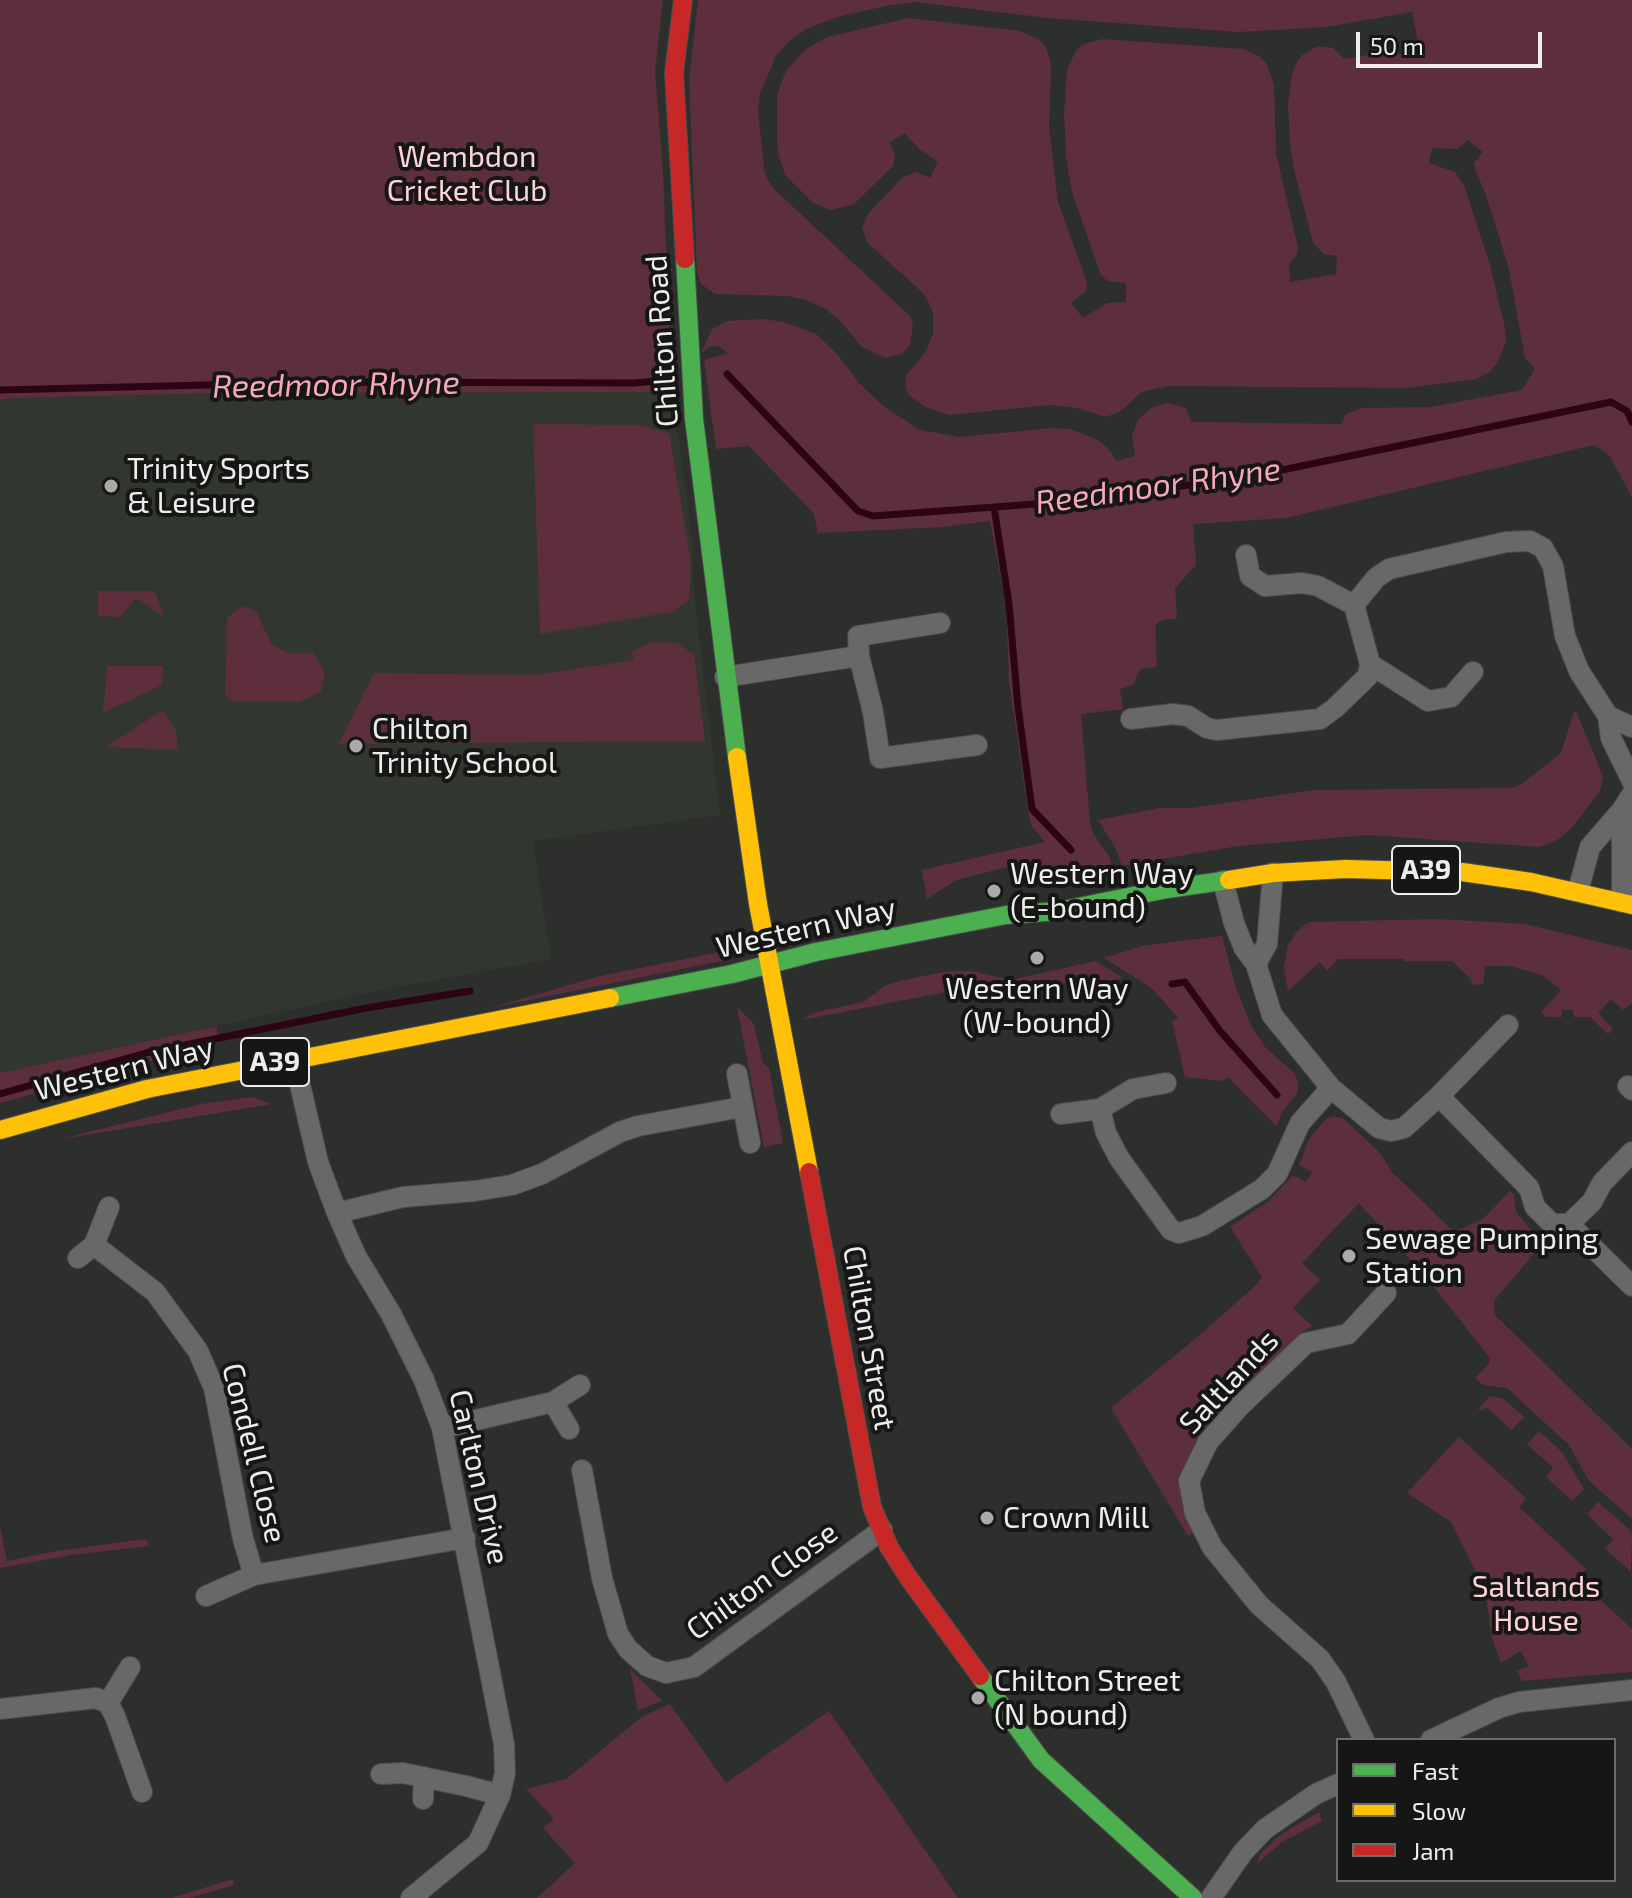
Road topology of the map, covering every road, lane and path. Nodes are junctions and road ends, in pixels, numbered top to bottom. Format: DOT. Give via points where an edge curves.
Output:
graph roads {
  1 [pos="683,0"];
  2 [pos="1246,555"];
  3 [pos="1354,605"];
  4 [pos="940,623"];
  5 [pos="859,656"];
  6 [pos="1370,664"];
  7 [pos="1473,672"];
  8 [pos="725,677"];
  9 [pos="1608,716"];
  10 [pos="1131,719"];
  11 [pos="1632,727"];
  12 [pos="977,745"];
  13 [pos="1632,781"];
  14 [pos="1627,802"];
  15 [pos="1273,873"];
  16 [pos="1223,881"];
  17 [pos="1578,891"];
  18 [pos="1627,903"];
  19 [pos="771,964"];
  20 [pos="1256,964"];
  21 [pos="1508,1025"];
  22 [pos="294,1059"];
  23 [pos="737,1074"];
  24 [pos="1166,1083"];
  25 [pos="1331,1088"];
  26 [pos="1439,1096"];
  27 [pos="742,1107"];
  28 [pos="1100,1109"];
  29 [pos="1061,1114"];
  30 [pos="0,1130"];
  31 [pos="750,1143"];
  32 [pos="1632,1152"];
  33 [pos="109,1207"];
  34 [pos="337,1213"];
  35 [pos="1569,1224"];
  36 [pos="1632,1286"];
  37 [pos="1386,1293"];
  38 [pos="580,1385"];
  39 [pos="553,1402"];
  40 [pos="442,1428"];
  41 [pos="569,1429"];
  42 [pos="582,1470"];
  43 [pos="882,1530"];
  44 [pos="465,1538"];
  45 [pos="254,1575"];
  46 [pos="206,1596"];
  47 [pos="130,1667"];
  48 [pos="1632,1690"];
  49 [pos="108,1703"];
  50 [pos="0,1709"];
  51 [pos="1363,1738"];
  52 [pos="1435,1738"];
  53 [pos="381,1774"];
  54 [pos="424,1777"];
  55 [pos="1336,1785"];
  56 [pos="142,1792"];
  57 [pos="500,1795"];
  58 [pos="423,1799"];
  59 [pos="424,1895"];
  60 [pos="1193,1898"];
  61 [pos="1211,1898"];
  1 -- 8 [label="street, Chilton Road" via="674,73 694,419"];
  2 -- 3 [label="street" via="1250,576 1265,586 1318,586"];
  3 -- 6 [label="street"];
  3 -- 9 [label="street" via="1389,569 1530,541 1543,548 1553,566 1565,636 1579,671"];
  4 -- 5 [label="street" via="858,636"];
  5 -- 8 [label="street"];
  5 -- 12 [label="street" via="880,758"];
  6 -- 7 [label="street" via="1428,701 1451,697"];
  6 -- 10 [label="street" via="1368,676 1320,719 1217,730 1173,714"];
  8 -- 19 [label="street, Chilton Street"];
  9 -- 11 [label="street"];
  9 -- 13 [label="street" via="1611,738"];
  14 -- 17 [label="street" via="1590,847"];
  14 -- 18 [label="street"];
  15 -- 16 [label="street, Western Way / A39"];
  15 -- 17 [label="street, Western Way / A39" via="1423,869"];
  15 -- 20 [label="street" via="1267,944"];
  16 -- 19 [label="street, Western Way / A39" via="1059,911 1006,915"];
  16 -- 20 [label="street" via="1244,948"];
  17 -- 18 [label="street, Western Way / A39"];
  19 -- 22 [label="street, Western Way / A39"];
  19 -- 43 [label="street, Chilton Street" via="866,1478"];
  20 -- 25 [label="street" via="1272,1015"];
  21 -- 26 [label="street"];
  22 -- 30 [label="street, Western Way / A39" via="135,1092"];
  22 -- 34 [label="street, Carlton Drive" via="310,1135"];
  23 -- 27 [label="street"];
  24 -- 28 [label="street" via="1133,1089"];
  25 -- 26 [label="street" via="1379,1128 1391,1131 1404,1128"];
  25 -- 28 [label="street" via="1300,1123 1277,1174 1262,1189 1202,1226 1179,1233 1171,1230 1119,1158"];
  26 -- 35 [label="street" via="1529,1188 1535,1207 1552,1224"];
  27 -- 31 [label="street"];
  27 -- 34 [label="street" via="620,1132 512,1185 403,1197"];
  28 -- 29 [label="street"];
  32 -- 35 [label="street"];
  33 -- 45 [label="street, Condell Close" via="86,1251 155,1292 198,1351 214,1388"];
  34 -- 40 [label="street, Carlton Drive" via="424,1380"];
  35 -- 36 [label="street"];
  37 -- 51 [label="street, Saltlands" via="1348,1334 1306,1343 1251,1395 1208,1442 1189,1481 1195,1513 1212,1547 1259,1605 1320,1659"];
  38 -- 39 [label="street"];
  39 -- 40 [label="street"];
  39 -- 41 [label="street"];
  40 -- 44 [label="street, Carlton Drive"];
  42 -- 43 [label="street, Chilton Close" via="618,1634 647,1666 666,1673 694,1667"];
  43 -- 60 [label="street, Chilton Street" via="908,1577 1041,1760"];
  44 -- 45 [label="street"];
  44 -- 57 [label="street, Carlton Drive" via="504,1744"];
  45 -- 46 [label="street"];
  47 -- 49 [label="street"];
  48 -- 52 [label="street" via="1519,1702"];
  49 -- 50 [label="street" via="96,1698"];
  49 -- 56 [label="street"];
  53 -- 54 [label="street"];
  54 -- 57 [label="street"];
  54 -- 58 [label="street"];
  55 -- 61 [label="street" via="1265,1829"];
  57 -- 59 [label="street, Carlton Drive" via="478,1843"];
}
